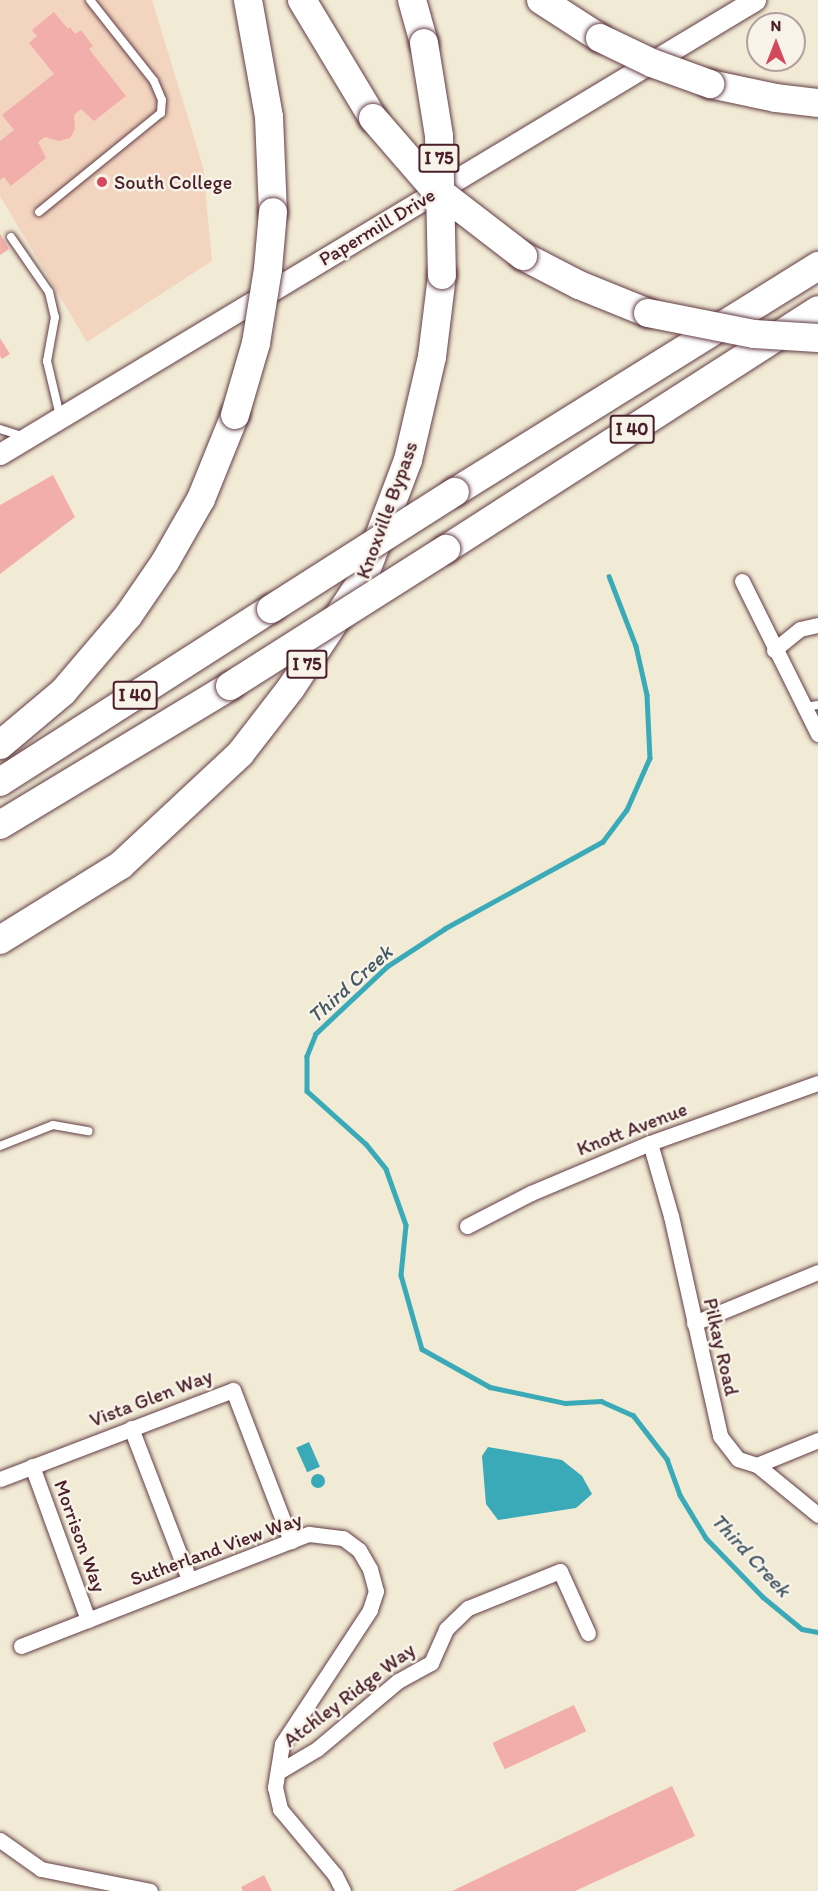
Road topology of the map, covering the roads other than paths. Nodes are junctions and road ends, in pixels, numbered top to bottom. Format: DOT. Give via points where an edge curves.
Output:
graph roads {
  1 [pos="90,0"];
  2 [pos="248,0"];
  3 [pos="302,0"];
  4 [pos="412,0"];
  5 [pos="541,0"];
  6 [pos="755,0"];
  7 [pos="818,103"];
  8 [pos="39,212"];
  9 [pos="11,237"];
  10 [pos="818,266"];
  11 [pos="818,310"];
  12 [pos="818,338"];
  13 [pos="60,418"];
  14 [pos="0,429"];
  15 [pos="27,438"];
  16 [pos="0,454"];
  17 [pos="742,581"];
  18 [pos="818,625"];
  19 [pos="774,650"];
  20 [pos="811,706"];
  21 [pos="818,734"];
  22 [pos="0,745"];
  23 [pos="0,782"];
  24 [pos="0,825"];
  25 [pos="0,940"];
  26 [pos="818,1083"];
  27 [pos="88,1131"];
  28 [pos="650,1143"];
  29 [pos="0,1146"];
  30 [pos="467,1226"];
  31 [pos="818,1272"];
  32 [pos="694,1323"];
  33 [pos="131,1428"];
  34 [pos="818,1440"];
  35 [pos="757,1465"];
  36 [pos="32,1466"];
  37 [pos="0,1479"];
  38 [pos="818,1515"];
  39 [pos="291,1541"];
  40 [pos="189,1579"];
  41 [pos="88,1620"];
  42 [pos="588,1633"];
  43 [pos="21,1646"];
  44 [pos="278,1772"];
  45 [pos="0,1840"];
  46 [pos="150,1891"];
  47 [pos="343,1891"];
  1 -- 8 [label="lane" via="154,81 162,100 161,113"];
  2 -- 22 [label="highway, bridge" via="269,117 273,212 256,343 235,415 201,499 128,616 63,692"];
  3 -- 12 [label="highway, bridge" via="373,118 432,186 523,256 579,285 648,313 754,334"];
  4 -- 25 [label="highway, Knoxville Bypass / I 75, bridge" via="424,43 439,136 442,275 432,357 408,460 363,579 240,754 121,865"];
  5 -- 7 [label="highway, bridge" via="600,38 652,63 710,84 776,99"];
  6 -- 13 [label="main road, Papermill Drive"];
  9 -- 13 [label="lane" via="48,292 55,317 47,361"];
  10 -- 23 [label="highway, I 40, bridge"];
  11 -- 24 [label="highway, I 40, bridge" via="230,686"];
  13 -- 15 [label="main road, Papermill Drive"];
  14 -- 15 [label="lane"];
  15 -- 16 [label="main road, Papermill Drive"];
  17 -- 19 [label="street"];
  18 -- 19 [label="street" via="800,629"];
  19 -- 20 [label="street"];
  20 -- 21 [label="street"];
  26 -- 28 [label="street, Knott Avenue"];
  27 -- 29 [label="lane" via="52,1125"];
  28 -- 30 [label="street, Knott Avenue" via="531,1192"];
  28 -- 32 [label="street, Pilkay Road"];
  31 -- 32 [label="street"];
  32 -- 35 [label="street, Pilkay Road" via="720,1436 738,1459"];
  33 -- 36 [label="street, Vista Glen Way"];
  33 -- 39 [label="street, Vista Glen Way" via="233,1390"];
  33 -- 40 [label="street"];
  34 -- 35 [label="street"];
  35 -- 38 [label="street, Pilkay Road"];
  36 -- 37 [label="street, Vista Glen Way"];
  36 -- 41 [label="street, Morrison Way"];
  39 -- 40 [label="street, Sutherland View Way"];
  39 -- 44 [label="street, Sutherland View Way" via="309,1534 343,1538 359,1550 376,1591 370,1610 282,1744"];
  40 -- 41 [label="street, Sutherland View Way"];
  41 -- 43 [label="street, Sutherland View Way"];
  42 -- 44 [label="street, Atchley Ridge Way" via="560,1571 468,1608 446,1629 431,1663 398,1681 317,1749"];
  44 -- 47 [label="street, Sutherland View Way" via="275,1787 280,1809 335,1875"];
  45 -- 46 [label="street" via="42,1869"];
}
